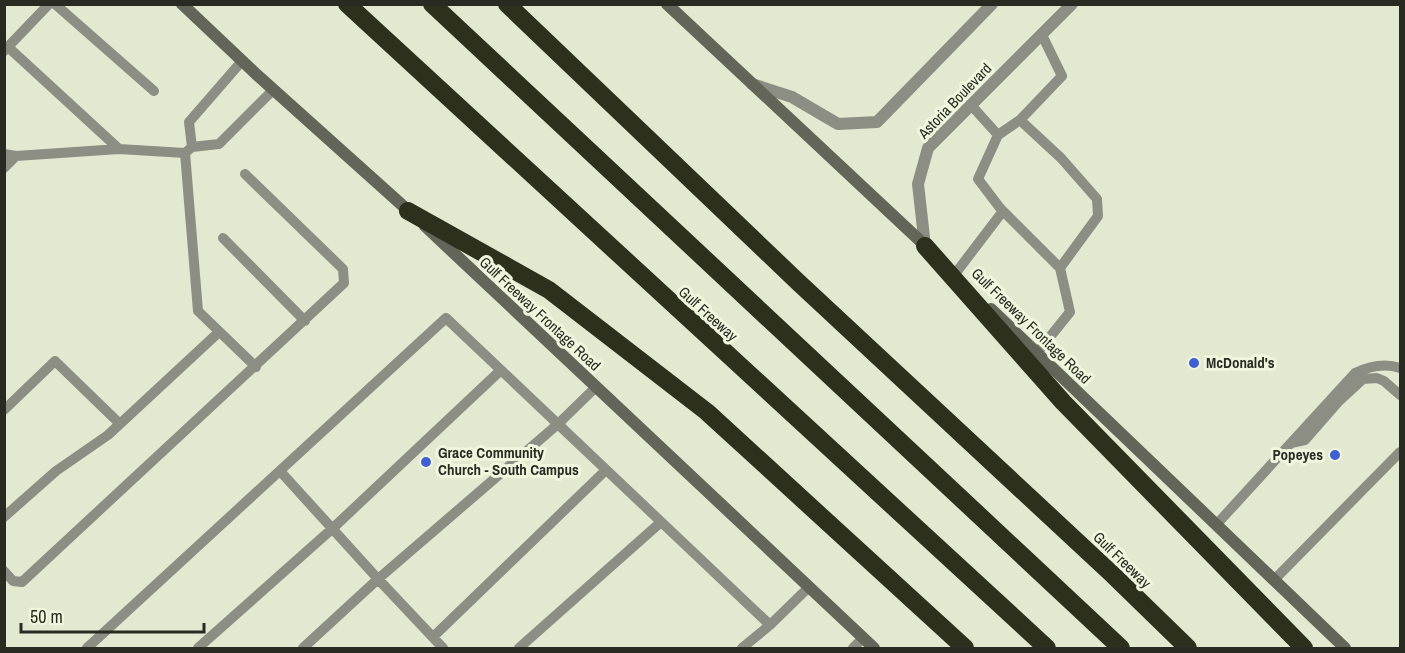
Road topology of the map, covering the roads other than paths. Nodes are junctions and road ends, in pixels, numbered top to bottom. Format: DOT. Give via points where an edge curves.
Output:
graph roads {
  1 [pos="49,4"];
  2 [pos="55,4"];
  3 [pos="182,4"];
  4 [pos="347,4"];
  5 [pos="432,4"];
  6 [pos="507,4"];
  7 [pos="667,4"];
  8 [pos="992,4"];
  9 [pos="1072,4"];
  10 [pos="1042,35"];
  11 [pos="6,49"];
  12 [pos="242,61"];
  13 [pos="752,84"];
  14 [pos="273,90"];
  15 [pos="154,91"];
  16 [pos="971,105"];
  17 [pos="1020,120"];
  18 [pos="998,135"];
  19 [pos="119,149"];
  20 [pos="188,150"];
  21 [pos="10,155"];
  22 [pos="4,168"];
  23 [pos="245,174"];
  24 [pos="408,211"];
  25 [pos="1003,211"];
  26 [pos="223,238"];
  27 [pos="925,246"];
  28 [pos="1060,268"];
  29 [pos="955,274"];
  30 [pos="305,321"];
  31 [pos="219,332"];
  32 [pos="1037,353"];
  33 [pos="256,367"];
  34 [pos="1401,368"];
  35 [pos="501,370"];
  36 [pos="596,387"];
  37 [pos="1401,395"];
  38 [pos="4,410"];
  39 [pos="120,424"];
  40 [pos="558,424"];
  41 [pos="1291,443"];
  42 [pos="1401,452"];
  43 [pos="606,470"];
  44 [pos="280,471"];
  45 [pos="4,517"];
  46 [pos="661,522"];
  47 [pos="1216,525"];
  48 [pos="333,528"];
  49 [pos="4,571"];
  50 [pos="378,579"];
  51 [pos="1274,580"];
  52 [pos="809,587"];
  53 [pos="770,625"];
  54 [pos="433,638"];
  55 [pos="863,638"];
  56 [pos="87,648"];
  57 [pos="198,648"];
  58 [pos="303,648"];
  59 [pos="443,648"];
  60 [pos="519,648"];
  61 [pos="742,648"];
  62 [pos="853,648"];
  63 [pos="874,648"];
  64 [pos="965,648"];
  65 [pos="1047,648"];
  66 [pos="1121,648"];
  67 [pos="1188,648"];
  68 [pos="1304,648"];
  69 [pos="1345,648"];
  1 -- 11 [label="lane"];
  2 -- 15 [label="lane"];
  3 -- 12 [label="main road, Gulf Freeway Frontage Road"];
  4 -- 65 [label="highway, Gulf Freeway"];
  5 -- 66 [label="highway"];
  6 -- 67 [label="highway, Gulf Freeway"];
  7 -- 13 [label="main road, Gulf Freeway Frontage Road"];
  8 -- 13 [label="street" via="877,122 838,124 792,97"];
  9 -- 10 [label="street, Astoria Boulevard"];
  10 -- 16 [label="street, Astoria Boulevard"];
  10 -- 17 [label="lane" via="1062,75"];
  11 -- 19 [label="lane"];
  12 -- 14 [label="main road, Gulf Freeway Frontage Road"];
  12 -- 20 [label="lane" via="189,122"];
  13 -- 27 [label="main road, Gulf Freeway Frontage Road"];
  14 -- 20 [label="lane" via="219,144"];
  14 -- 24 [label="main road, Gulf Freeway Frontage Road"];
  16 -- 18 [label="lane"];
  16 -- 27 [label="street, Astoria Boulevard" via="928,148 918,184"];
  17 -- 18 [label="lane"];
  17 -- 28 [label="lane" via="1097,199 1098,216"];
  18 -- 25 [label="lane" via="978,179"];
  19 -- 20 [label="lane"];
  19 -- 21 [label="lane"];
  20 -- 31 [label="lane" via="198,311"];
  21 -- 22 [label="lane"];
  23 -- 30 [label="lane" via="343,269 344,283"];
  24 -- 36 [label="main road, Gulf Freeway Frontage Road"];
  24 -- 64 [label="highway" via="549,290 707,412"];
  25 -- 28 [label="lane"];
  25 -- 29 [label="lane"];
  26 -- 30 [label="lane"];
  27 -- 29 [label="main road, Gulf Freeway Frontage Road"];
  27 -- 68 [label="highway" via="1063,402"];
  28 -- 32 [label="lane" via="1070,312"];
  29 -- 32 [label="main road, Gulf Freeway Frontage Road"];
  30 -- 33 [label="lane"];
  31 -- 33 [label="lane"];
  31 -- 39 [label="lane"];
  32 -- 47 [label="main road, Gulf Freeway Frontage Road"];
  33 -- 49 [label="lane" via="22,582 13,581"];
  34 -- 41 [label="lane" via="1367,367 1355,373"];
  35 -- 40 [label="lane"];
  35 -- 44 [label="lane" via="446,318"];
  35 -- 48 [label="lane"];
  36 -- 40 [label="lane"];
  36 -- 52 [label="main road, Gulf Freeway Frontage Road"];
  37 -- 41 [label="lane" via="1384,381 1364,379 1305,440"];
  38 -- 39 [label="lane" via="55,361"];
  39 -- 45 [label="lane" via="56,471"];
  40 -- 43 [label="lane"];
  40 -- 50 [label="lane"];
  41 -- 47 [label="lane"];
  42 -- 51 [label="lane"];
  43 -- 46 [label="lane"];
  43 -- 54 [label="lane"];
  44 -- 48 [label="lane"];
  44 -- 56 [label="lane"];
  46 -- 53 [label="lane"];
  46 -- 60 [label="lane"];
  47 -- 51 [label="main road, Gulf Freeway Frontage Road"];
  48 -- 50 [label="lane"];
  48 -- 57 [label="lane"];
  50 -- 54 [label="lane"];
  50 -- 58 [label="lane"];
  51 -- 69 [label="main road, Gulf Freeway Frontage Road"];
  52 -- 53 [label="lane"];
  52 -- 55 [label="main road, Gulf Freeway Frontage Road"];
  53 -- 61 [label="lane"];
  54 -- 59 [label="lane"];
  55 -- 62 [label="lane"];
  55 -- 63 [label="main road, Gulf Freeway Frontage Road"];
}
